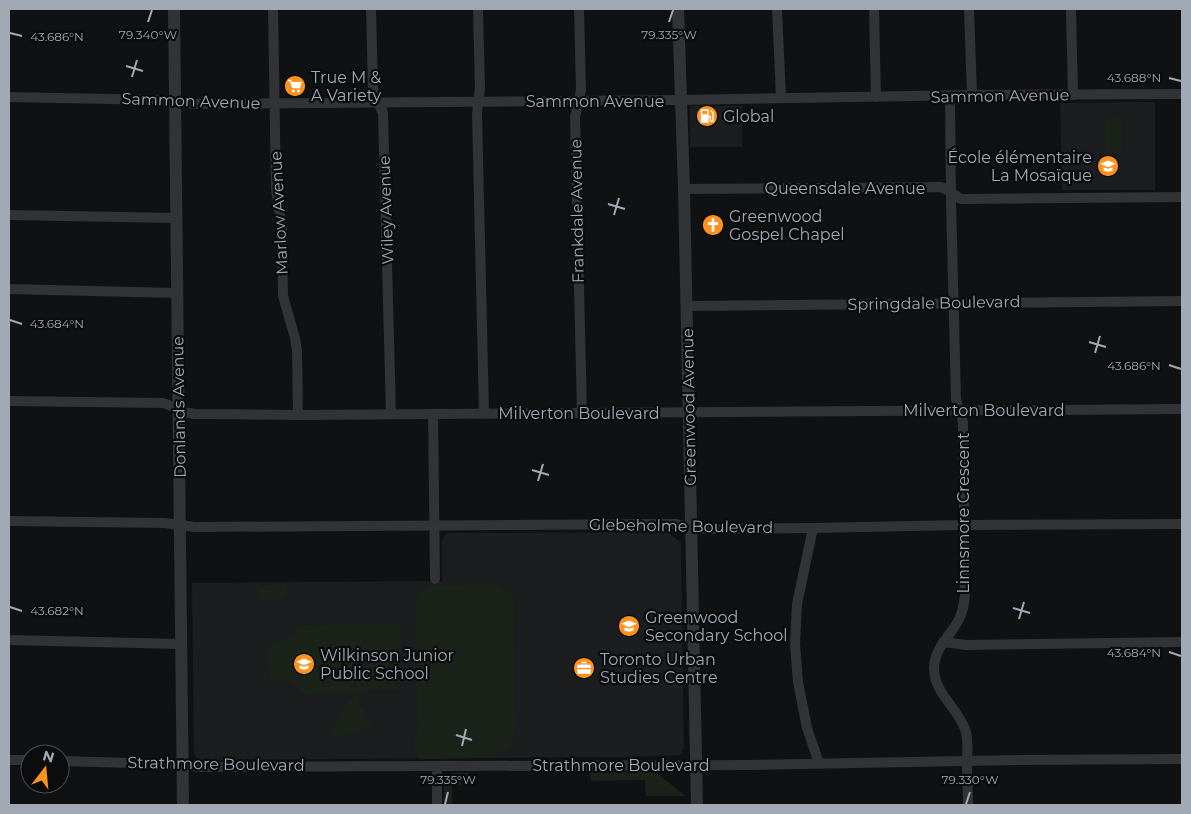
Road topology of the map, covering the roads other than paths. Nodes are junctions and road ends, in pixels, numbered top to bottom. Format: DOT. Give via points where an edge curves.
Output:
graph roads {
  1 [pos="174,9"];
  2 [pos="273,9"];
  3 [pos="371,9"];
  4 [pos="478,9"];
  5 [pos="579,9"];
  6 [pos="678,9"];
  7 [pos="777,9"];
  8 [pos="874,9"];
  9 [pos="969,9"];
  10 [pos="1071,9"];
  11 [pos="1182,94"];
  12 [pos="972,95"];
  13 [pos="1073,95"];
  14 [pos="950,96"];
  15 [pos="9,97"];
  16 [pos="876,97"];
  17 [pos="781,98"];
  18 [pos="579,100"];
  19 [pos="681,100"];
  20 [pos="479,101"];
  21 [pos="175,102"];
  22 [pos="275,103"];
  23 [pos="378,103"];
  24 [pos="684,189"];
  25 [pos="951,193"];
  26 [pos="1182,198"];
  27 [pos="9,215"];
  28 [pos="177,218"];
  29 [pos="9,289"];
  30 [pos="177,292"];
  31 [pos="1182,301"];
  32 [pos="954,303"];
  33 [pos="686,306"];
  34 [pos="9,401"];
  35 [pos="1182,408"];
  36 [pos="179,410"];
  37 [pos="959,410"];
  38 [pos="689,412"];
  39 [pos="484,413"];
  40 [pos="391,414"];
  41 [pos="433,414"];
  42 [pos="582,414"];
  43 [pos="298,415"];
  44 [pos="9,521"];
  45 [pos="1182,524"];
  46 [pos="180,525"];
  47 [pos="434,525"];
  48 [pos="963,525"];
  49 [pos="691,528"];
  50 [pos="813,528"];
  51 [pos="435,579"];
  52 [pos="9,640"];
  53 [pos="943,642"];
  54 [pos="1182,642"];
  55 [pos="181,644"];
  56 [pos="1182,759"];
  57 [pos="70,761"];
  58 [pos="967,761"];
  59 [pos="819,763"];
  60 [pos="182,765"];
  61 [pos="696,765"];
  62 [pos="437,766"];
  63 [pos="183,805"];
  64 [pos="437,805"];
  65 [pos="697,805"];
  66 [pos="968,805"];
  1 -- 21 [label="street, Donlands Avenue"];
  2 -- 22 [label="street, Marlow Avenue"];
  3 -- 23 [label="street, Wiley Avenue" via="373,89"];
  4 -- 20 [label="street"];
  5 -- 18 [label="street, Frankdale Avenue"];
  6 -- 19 [label="street, Greenwood Avenue"];
  7 -- 17 [label="street"];
  8 -- 16 [label="street"];
  9 -- 12 [label="street"];
  10 -- 13 [label="street"];
  11 -- 13 [label="street, Sammon Avenue"];
  12 -- 13 [label="street, Sammon Avenue"];
  12 -- 14 [label="street, Sammon Avenue"];
  14 -- 16 [label="street, Sammon Avenue"];
  14 -- 25 [label="street, Linnsmore Crescent"];
  15 -- 21 [label="street, Sammon Avenue"];
  16 -- 17 [label="street, Sammon Avenue"];
  17 -- 19 [label="street, Sammon Avenue"];
  18 -- 19 [label="street, Sammon Avenue"];
  18 -- 20 [label="street, Sammon Avenue"];
  18 -- 42 [label="street, Frankdale Avenue" via="575,117"];
  19 -- 24 [label="street, Greenwood Avenue"];
  20 -- 23 [label="street, Sammon Avenue"];
  20 -- 39 [label="street"];
  21 -- 22 [label="street, Sammon Avenue"];
  21 -- 28 [label="street, Donlands Avenue"];
  22 -- 23 [label="street, Sammon Avenue"];
  22 -- 43 [label="street, Marlow Avenue" via="276,189 282,228 283,296 296,345"];
  23 -- 40 [label="street, Wiley Avenue" via="383,113"];
  24 -- 25 [label="street, Queensdale Avenue" via="941,187"];
  24 -- 33 [label="street, Greenwood Avenue"];
  25 -- 26 [label="street, Queensdale Avenue" via="964,200"];
  25 -- 32 [label="street, Linnsmore Crescent"];
  27 -- 28 [label="street"];
  28 -- 30 [label="street, Donlands Avenue"];
  29 -- 30 [label="street"];
  30 -- 36 [label="street, Donlands Avenue"];
  31 -- 32 [label="street, Springdale Boulevard"];
  32 -- 33 [label="street, Springdale Boulevard"];
  32 -- 37 [label="street, Linnsmore Crescent"];
  33 -- 38 [label="street, Greenwood Avenue"];
  34 -- 36 [label="street, Milverton Boulevard" via="163,403"];
  35 -- 37 [label="street, Milverton Boulevard"];
  36 -- 43 [label="street, Milverton Boulevard" via="194,414"];
  36 -- 46 [label="street, Donlands Avenue"];
  37 -- 38 [label="street, Milverton Boulevard"];
  37 -- 48 [label="street, Linnsmore Crescent" via="963,422"];
  38 -- 42 [label="street, Milverton Boulevard"];
  38 -- 49 [label="street, Greenwood Avenue"];
  39 -- 41 [label="street, Milverton Boulevard"];
  39 -- 42 [label="street, Milverton Boulevard"];
  40 -- 41 [label="street, Milverton Boulevard"];
  40 -- 43 [label="street, Milverton Boulevard"];
  41 -- 47 [label="street"];
  44 -- 46 [label="street, Glebeholme Boulevard"];
  45 -- 48 [label="street, Glebeholme Boulevard"];
  46 -- 47 [label="street, Glebeholme Boulevard"];
  46 -- 55 [label="street, Donlands Avenue"];
  47 -- 49 [label="street, Glebeholme Boulevard" via="677,524"];
  47 -- 51 [label="street"];
  48 -- 50 [label="street, Glebeholme Boulevard"];
  48 -- 53 [label="street, Linnsmore Crescent" via="963,609"];
  49 -- 50 [label="street, Glebeholme Boulevard"];
  49 -- 61 [label="street, Greenwood Avenue"];
  50 -- 59 [label="street" via="797,604 795,644 807,728"];
  52 -- 55 [label="street"];
  53 -- 54 [label="street" via="966,645"];
  53 -- 58 [label="street, Linnsmore Crescent" via="934,667 935,678 965,729"];
  55 -- 60 [label="street, Donlands Avenue"];
  56 -- 58 [label="street, Strathmore Boulevard"];
  57 -- 60 [label="street, Strathmore Boulevard"];
  58 -- 59 [label="street, Strathmore Boulevard"];
  58 -- 66 [label="street, Linnsmore Crescent"];
  59 -- 61 [label="street, Strathmore Boulevard"];
  60 -- 62 [label="street, Strathmore Boulevard"];
  60 -- 63 [label="street, Donlands Avenue"];
  61 -- 62 [label="street, Strathmore Boulevard"];
  61 -- 65 [label="street, Greenwood Avenue"];
  62 -- 64 [label="street"];
}
